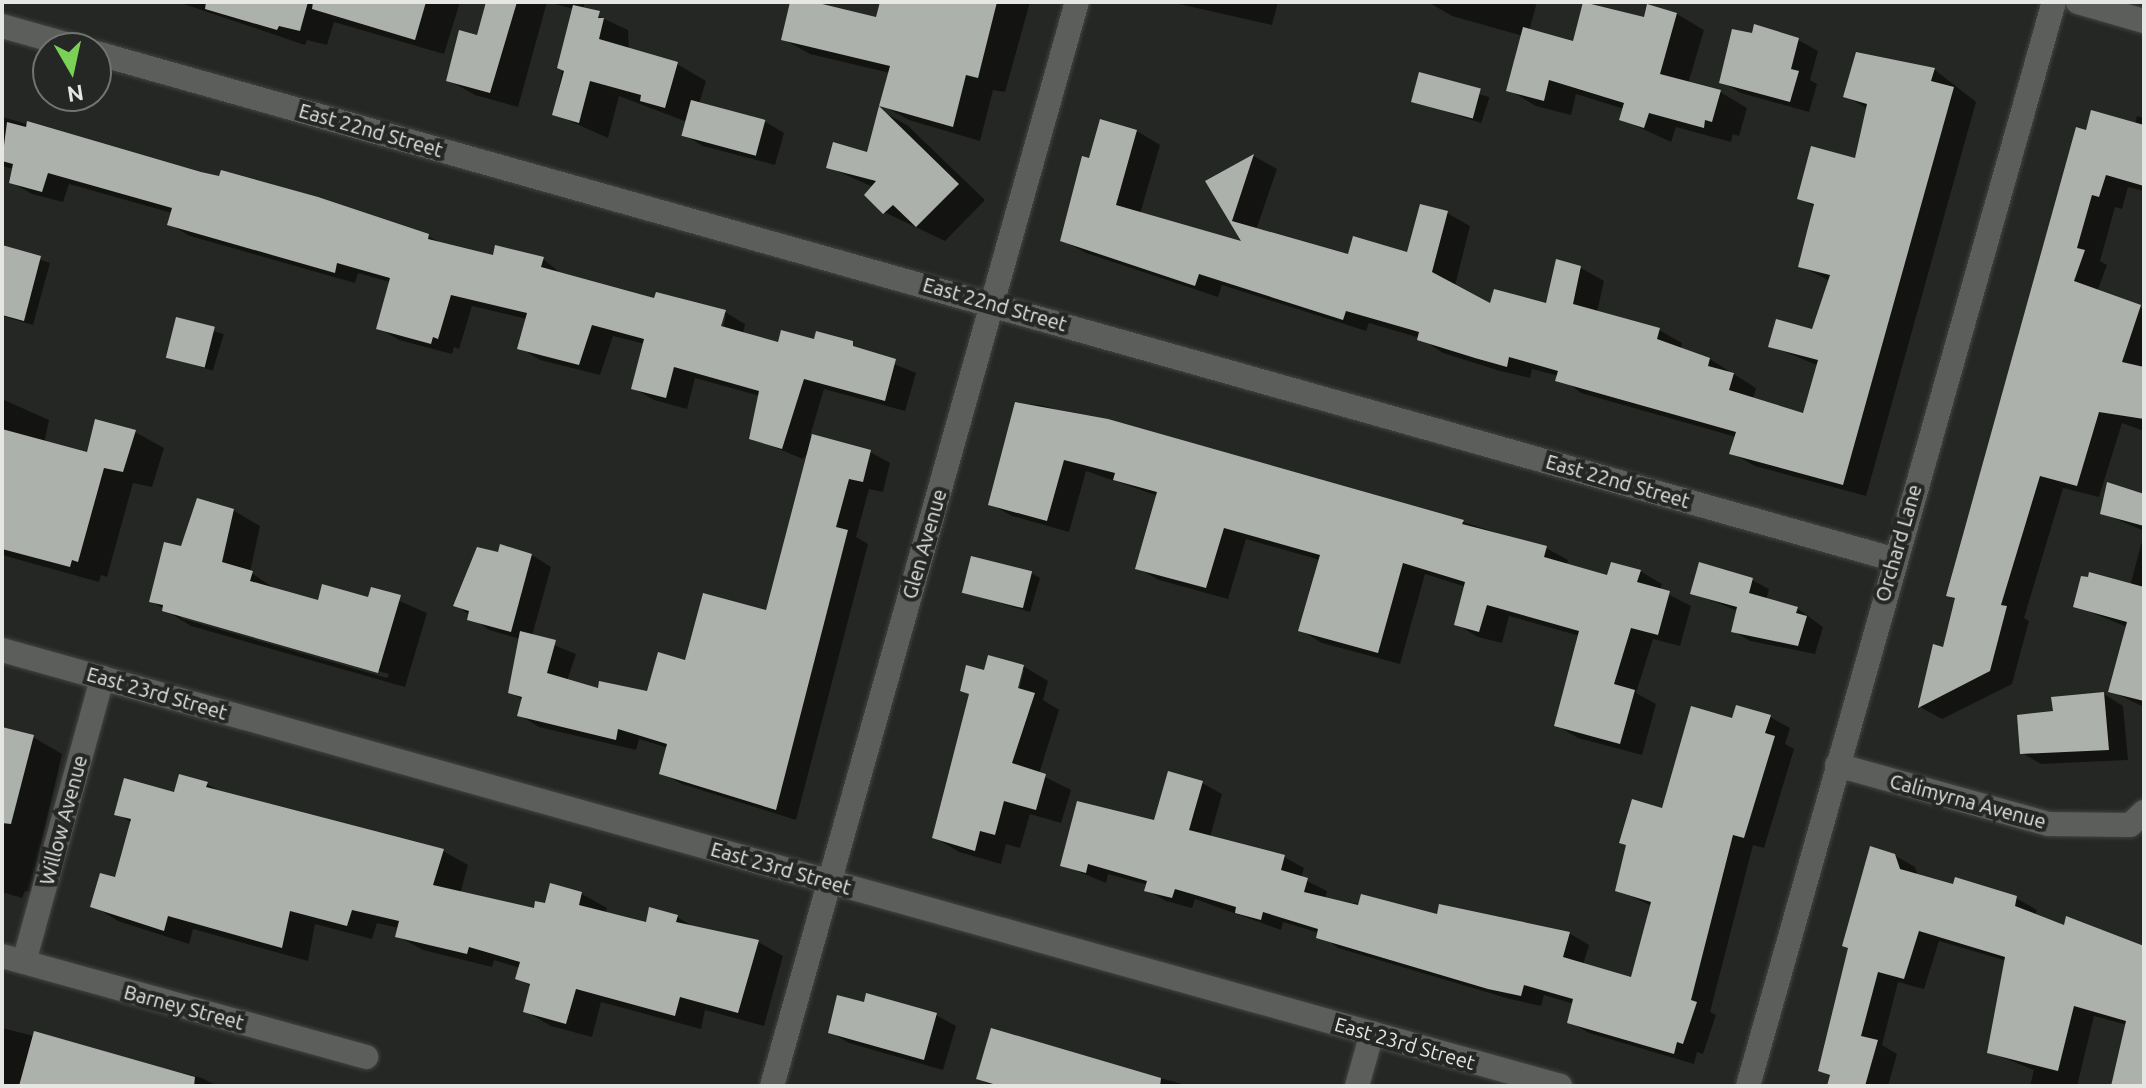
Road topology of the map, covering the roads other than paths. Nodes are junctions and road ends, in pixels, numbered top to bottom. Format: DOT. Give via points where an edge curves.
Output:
graph roads {
  1 [pos="1077,2"];
  2 [pos="2054,2"];
  3 [pos="2078,2"];
  4 [pos="2144,21"];
  5 [pos="2,26"];
  6 [pos="32,34"];
  7 [pos="112,57"];
  8 [pos="992,303"];
  9 [pos="1893,559"];
  10 [pos="2,650"];
  11 [pos="102,678"];
  12 [pos="1837,765"];
  13 [pos="2144,812"];
  14 [pos="830,882"];
  15 [pos="13,959"];
  16 [pos="1372,1033"];
  17 [pos="366,1057"];
  18 [pos="772,1086"];
  19 [pos="1357,1086"];
  20 [pos="1560,1086"];
  21 [pos="1748,1086"];
  1 -- 8 [label="street, Glen Avenue"];
  2 -- 9 [label="street, Orchard Lane"];
  3 -- 4 [label="street"];
  5 -- 6 [label="street"];
  7 -- 8 [label="street, East 22nd Street"];
  8 -- 9 [label="street, East 22nd Street"];
  8 -- 14 [label="street, Glen Avenue"];
  9 -- 12 [label="street, Orchard Lane"];
  10 -- 11 [label="street, East 23rd Street"];
  11 -- 14 [label="street, East 23rd Street"];
  11 -- 15 [label="street, Willow Avenue"];
  12 -- 13 [label="street, Calimyrna Avenue" via="2049,824 2130,825"];
  12 -- 21 [label="street, Orchard Lane"];
  14 -- 16 [label="street, East 23rd Street"];
  14 -- 18 [label="street, Glen Avenue"];
  15 -- 17 [label="street, Barney Street"];
  16 -- 19 [label="street"];
  16 -- 20 [label="street, East 23rd Street"];
}
